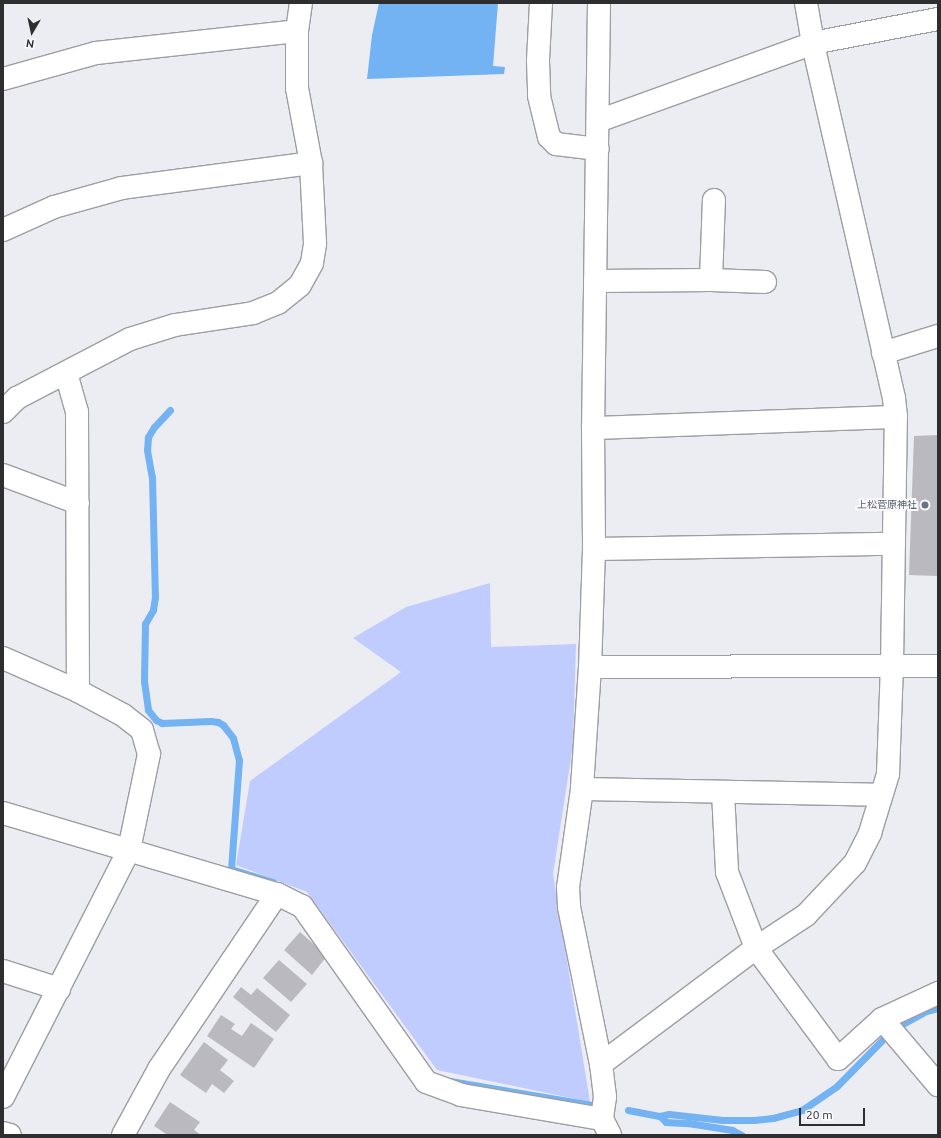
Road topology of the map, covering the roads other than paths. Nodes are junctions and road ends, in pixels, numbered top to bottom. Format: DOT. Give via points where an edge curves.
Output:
graph roads {
  1 [pos="301,3"];
  2 [pos="541,3"];
  3 [pos="599,3"];
  4 [pos="806,3"];
  5 [pos="938,19"];
  6 [pos="297,31"];
  7 [pos="813,43"];
  8 [pos="3,79"];
  9 [pos="598,121"];
  10 [pos="598,149"];
  11 [pos="311,164"];
  12 [pos="714,200"];
  13 [pos="3,230"];
  14 [pos="711,280"];
  15 [pos="595,281"];
  16 [pos="765,282"];
  17 [pos="938,336"];
  18 [pos="883,353"];
  19 [pos="66,373"];
  20 [pos="3,412"];
  21 [pos="896,417"];
  22 [pos="593,428"];
  23 [pos="3,475"];
  24 [pos="78,502"];
  25 [pos="894,544"];
  26 [pos="594,549"];
  27 [pos="3,658"];
  28 [pos="892,665"];
  29 [pos="938,666"];
  30 [pos="590,667"];
  31 [pos="78,691"];
  32 [pos="582,789"];
  33 [pos="723,792"];
  34 [pos="882,795"];
  35 [pos="3,812"];
  36 [pos="128,850"];
  37 [pos="277,894"];
  38 [pos="756,948"];
  39 [pos="3,971"];
  40 [pos="59,988"];
  41 [pos="938,993"];
  42 [pos="882,1020"];
  43 [pos="601,1064"];
  44 [pos="938,1085"];
  45 [pos="3,1097"];
  46 [pos="606,1127"];
  47 [pos="3,1133"];
  48 [pos="10,1135"];
  49 [pos="123,1135"];
  1 -- 6 [label="street"];
  2 -- 10 [label="street" via="539,96 549,137 556,144"];
  3 -- 9 [label="street"];
  4 -- 7 [label="street"];
  5 -- 7 [label="street"];
  6 -- 8 [label="street" via="96,53"];
  6 -- 11 [label="street" via="297,88"];
  7 -- 9 [label="street"];
  7 -- 18 [label="street"];
  9 -- 10 [label="street"];
  10 -- 15 [label="street"];
  11 -- 13 [label="street" via="122,188 54,207"];
  11 -- 19 [label="street" via="315,243 312,263 300,285 278,303 253,314 176,325 130,339"];
  12 -- 14 [label="street"];
  14 -- 15 [label="street"];
  14 -- 16 [label="street"];
  15 -- 22 [label="street"];
  17 -- 18 [label="street"];
  18 -- 21 [label="street"];
  19 -- 20 [label="street" via="17,398"];
  19 -- 24 [label="street" via="77,412"];
  21 -- 22 [label="street"];
  21 -- 25 [label="street"];
  22 -- 26 [label="street"];
  23 -- 24 [label="street"];
  24 -- 31 [label="street"];
  25 -- 26 [label="street"];
  25 -- 28 [label="street"];
  26 -- 30 [label="street"];
  27 -- 31 [label="street"];
  28 -- 29 [label="street"];
  28 -- 30 [label="street"];
  28 -- 34 [label="street" via="888,774"];
  30 -- 32 [label="street"];
  31 -- 36 [label="street" via="123,715 142,730 149,754"];
  32 -- 33 [label="street"];
  32 -- 43 [label="street" via="568,886"];
  33 -- 34 [label="street"];
  33 -- 38 [label="street" via="727,872"];
  34 -- 38 [label="street" via="870,833 855,863 806,915"];
  35 -- 36 [label="street"];
  36 -- 37 [label="street"];
  36 -- 40 [label="street"];
  37 -- 46 [label="street" via="302,906 426,1082 461,1095"];
  37 -- 49 [label="street" via="159,1069"];
  38 -- 42 [label="street" via="838,1059"];
  38 -- 43 [label="street"];
  39 -- 40 [label="street"];
  40 -- 45 [label="street"];
  41 -- 42 [label="street"];
  42 -- 44 [label="street"];
  43 -- 46 [label="street"];
  47 -- 48 [label="street"];
}
